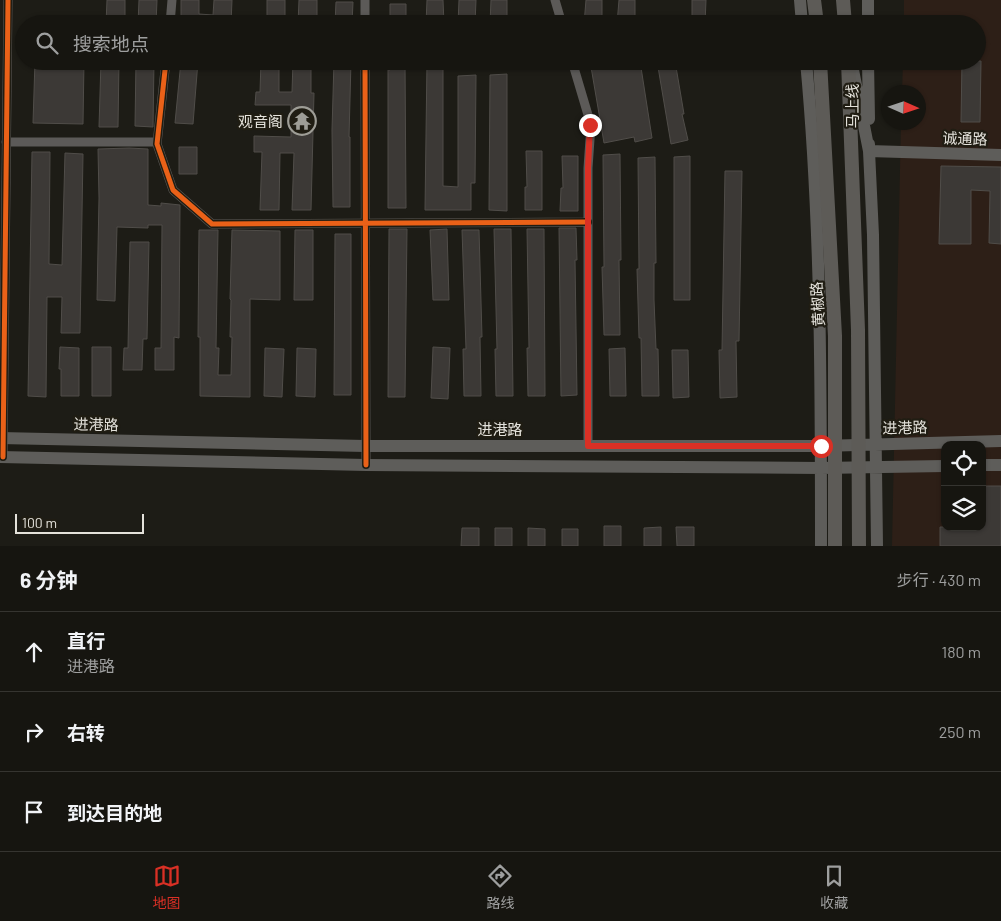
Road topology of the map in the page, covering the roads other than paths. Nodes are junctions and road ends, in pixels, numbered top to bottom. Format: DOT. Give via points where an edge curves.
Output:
graph roads {
  1 [pos="8,0"];
  2 [pos="172,0"];
  3 [pos="365,0"];
  4 [pos="555,0"];
  5 [pos="800,0"];
  6 [pos="814,0"];
  7 [pos="843,0"];
  8 [pos="868,0"];
  9 [pos="171,15"];
  10 [pos="365,15"];
  11 [pos="559,15"];
  12 [pos="801,15"];
  13 [pos="816,15"];
  14 [pos="845,15"];
  15 [pos="868,15"];
  16 [pos="165,70"];
  17 [pos="365,70"];
  18 [pos="575,70"];
  19 [pos="807,70"];
  20 [pos="820,70"];
  21 [pos="848,70"];
  22 [pos="854,70"];
  23 [pos="868,70"];
  24 [pos="6,142"];
  25 [pos="157,142"];
  26 [pos="869,151"];
  27 [pos="1001,155"];
  28 [pos="588,222"];
  29 [pos="365,224"];
  30 [pos="2,438"];
  31 [pos="1001,442"];
  32 [pos="858,444"];
  33 [pos="876,444"];
  34 [pos="828,445"];
  35 [pos="365,446"];
  36 [pos="588,446"];
  37 [pos="2,457"];
  38 [pos="366,465"];
  39 [pos="986,465"];
  40 [pos="1001,465"];
  41 [pos="941,466"];
  42 [pos="859,467"];
  43 [pos="877,467"];
  44 [pos="828,468"];
  45 [pos="821,546"];
  46 [pos="835,546"];
  47 [pos="858,546"];
  48 [pos="877,546"];
  1 -- 24 [label="street"];
  2 -- 9 [label="street"];
  3 -- 10 [label="street"];
  4 -- 11 [label="street"];
  5 -- 12 [label="main road"];
  6 -- 13 [label="main road"];
  7 -- 14 [label="main road"];
  8 -- 15 [label="main road"];
  16 -- 25 [label="street"];
  17 -- 29 [label="street"];
  18 -- 28 [label="street" via="590,125"];
  19 -- 34 [label="main road"];
  20 -- 34 [label="main road, 黄椒路" via="835,336"];
  21 -- 32 [label="main road" via="858,330"];
  22 -- 26 [label="main road"];
  23 -- 26 [label="main road, 马上线"];
  24 -- 25 [label="street"];
  24 -- 30 [label="street"];
  25 -- 29 [label="street" via="173,190 212,224"];
  26 -- 27 [label="main road, 诚通路"];
  26 -- 33 [label="main road"];
  28 -- 29 [label="street"];
  28 -- 36 [label="street"];
  29 -- 35 [label="street"];
  30 -- 35 [label="main road, 进港路"];
  30 -- 37 [label="street"];
  31 -- 33 [label="main road, 进港路"];
  32 -- 33 [label="main road, 进港路"];
  32 -- 34 [label="main road, 进港路"];
  32 -- 42 [label="main road"];
  33 -- 43 [label="main road"];
  34 -- 36 [label="main road, 进港路"];
  34 -- 44 [label="main road, 黄椒路"];
  35 -- 36 [label="main road, 进港路"];
  35 -- 38 [label="street"];
  37 -- 38 [label="main road"];
  38 -- 44 [label="main road"];
  39 -- 40 [label="main road"];
  41 -- 43 [label="main road"];
  42 -- 43 [label="main road"];
  42 -- 44 [label="main road"];
  42 -- 47 [label="main road"];
  43 -- 48 [label="main road"];
  44 -- 45 [label="main road"];
  44 -- 46 [label="main road, 黄椒路"];
}
